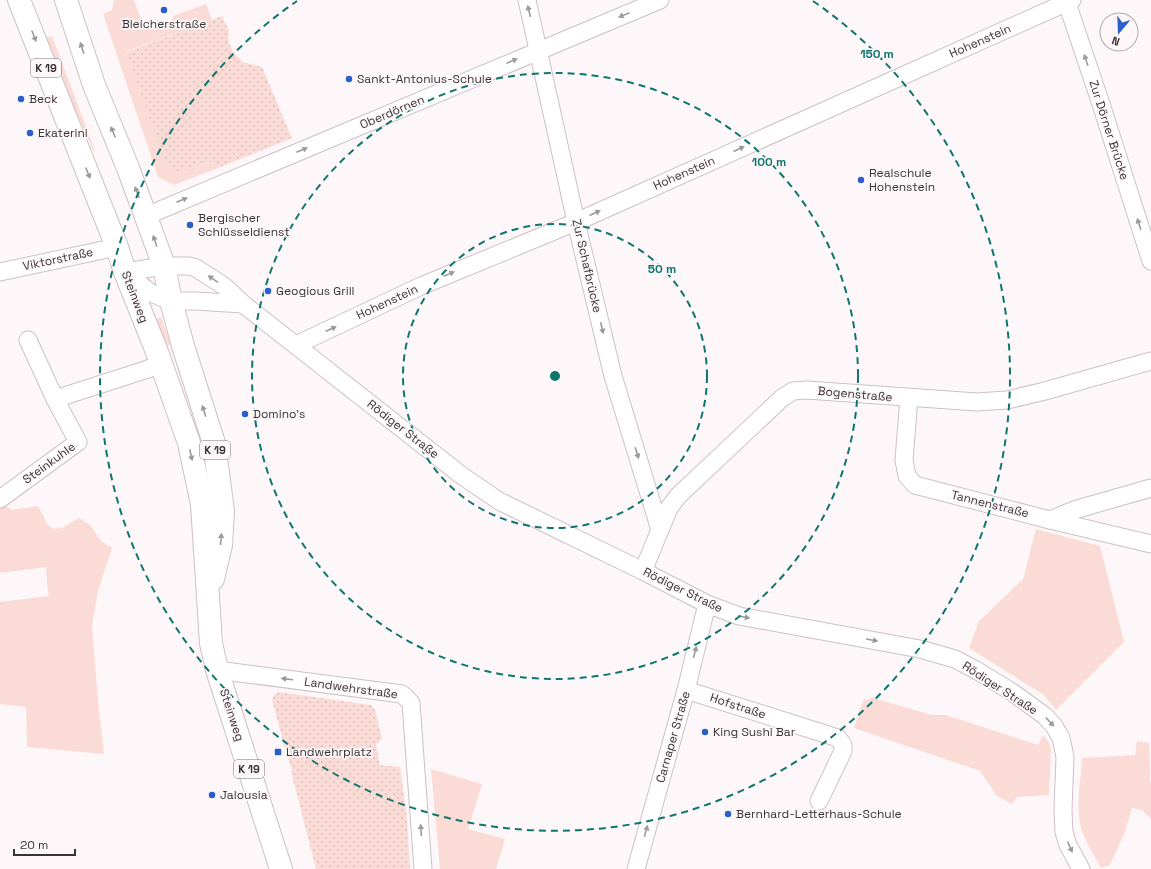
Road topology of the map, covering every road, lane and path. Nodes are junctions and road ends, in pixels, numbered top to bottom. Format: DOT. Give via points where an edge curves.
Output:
graph roads {
  1 [pos="19,0"];
  2 [pos="66,0"];
  3 [pos="527,0"];
  4 [pos="660,0"];
  5 [pos="1068,1"];
  6 [pos="538,50"];
  7 [pos="146,216"];
  8 [pos="576,222"];
  9 [pos="117,247"];
  10 [pos="1151,261"];
  11 [pos="164,266"];
  12 [pos="0,272"];
  13 [pos="125,272"];
  14 [pos="171,301"];
  15 [pos="243,304"];
  16 [pos="28,340"];
  17 [pos="296,345"];
  18 [pos="1151,361"];
  19 [pos="161,363"];
  20 [pos="909,398"];
  21 [pos="55,399"];
  22 [pos="1151,488"];
  23 [pos="0,499"];
  24 [pos="1050,520"];
  25 [pos="660,530"];
  26 [pos="1151,544"];
  27 [pos="643,571"];
  28 [pos="208,604"];
  29 [pos="707,604"];
  30 [pos="217,670"];
  31 [pos="686,690"];
  32 [pos="819,801"];
  33 [pos="281,869"];
  34 [pos="423,869"];
  35 [pos="636,869"];
  36 [pos="1081,869"];
  1 -- 9 [label="main road, Steinweg / K 19, one-way"];
  7 -- 2 [label="main road, Steinweg / K 19, one-way" via="94,85"];
  6 -- 3 [label="street, Zur Schafbrücke, one-way"];
  4 -- 6 [label="street, Oberdörnen, one-way"];
  8 -- 5 [label="street, Hohenstein, one-way"];
  10 -- 5 [label="street, Zur Dörner Brücke, one-way"];
  7 -- 6 [label="street, Oberdörnen, one-way"];
  6 -- 8 [label="street, Zur Schafbrücke"];
  11 -- 7 [label="main road, Steinweg / K 19, one-way"];
  17 -- 8 [label="street, Hohenstein, one-way" via="421,286"];
  8 -- 25 [label="street, Zur Schafbrücke, one-way" via="613,376"];
  9 -- 12 [label="street, Viktorstraße"];
  9 -- 13 [label="main road, Steinweg / K 19"];
  11 -- 13 [label="street, Rödiger Straße"];
  11 -- 14 [label="main road, Steinweg / K 19"];
  15 -- 11 [label="street, Rödiger Straße, one-way" via="224,286 196,268"];
  13 -- 14 [label="street" via="151,293"];
  13 -- 19 [label="main road, Steinweg / K 19"];
  14 -- 15 [label="street"];
  28 -- 14 [label="main road, Steinweg / K 19, one-way" via="221,545 223,511 214,443"];
  15 -- 17 [label="street, Rödiger Straße"];
  16 -- 21 [label="street, Steinkuhle"];
  17 -- 27 [label="street, Rödiger Straße" via="461,475 499,501"];
  18 -- 20 [label="street, Bogenstraße" via="1045,392 1007,400 976,402"];
  19 -- 21 [label="street"];
  19 -- 28 [label="main road, Steinweg / K 19, one-way" via="189,443 202,504"];
  20 -- 24 [label="street, Tannenstraße" via="904,460 907,476 915,485"];
  20 -- 25 [label="street, Bogenstraße" via="793,391 782,398 678,496 669,508"];
  21 -- 23 [label="street, Steinkuhle" via="78,442"];
  22 -- 24 [label="street" via="1074,510"];
  24 -- 26 [label="street, Tannenstraße"];
  25 -- 27 [label="street, Bogenstraße"];
  27 -- 29 [label="street, Rödiger Straße"];
  28 -- 30 [label="main road, Steinweg / K 19" via="211,643"];
  31 -- 29 [label="street, Carnaper Straße, one-way"];
  29 -- 36 [label="street, Rödiger Straße, one-way" via="739,616 920,649 955,659 1027,702 1045,716 1061,738 1065,757 1064,832"];
  30 -- 33 [label="main road, Steinweg / K 19"];
  34 -- 30 [label="street, Landwehrstraße, one-way" via="412,703 402,694"];
  31 -- 32 [label="street, Hofstraße" via="838,738 843,751"];
  35 -- 31 [label="street, Carnaper Straße, one-way"];
}
